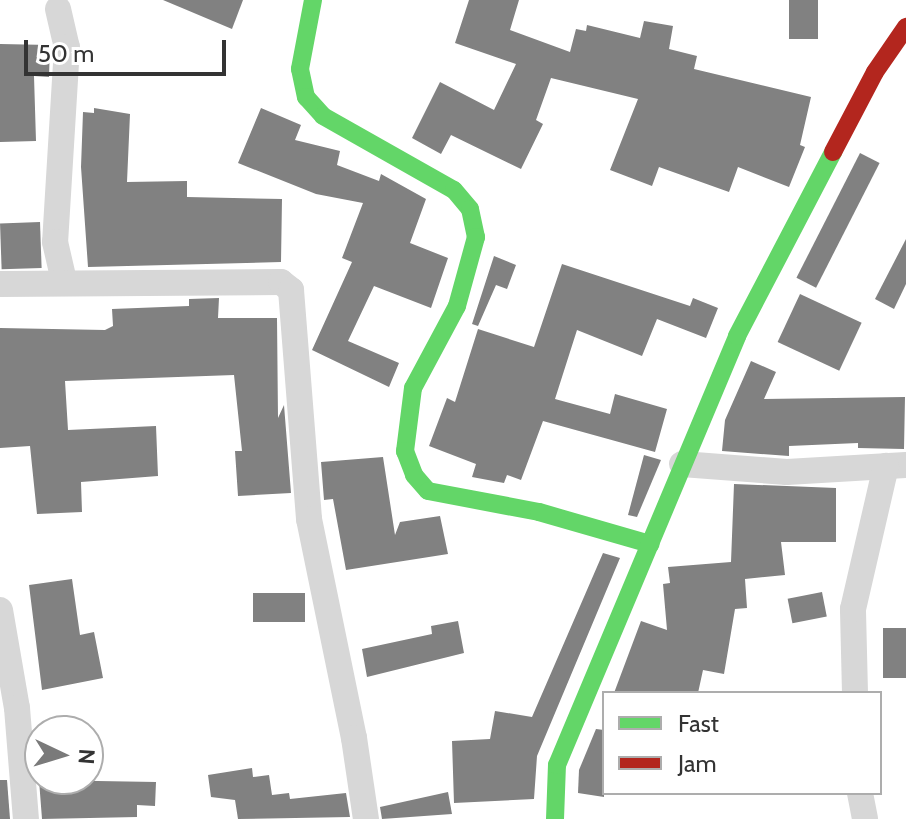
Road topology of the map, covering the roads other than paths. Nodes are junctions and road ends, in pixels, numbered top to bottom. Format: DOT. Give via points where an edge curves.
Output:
graph roads {
  1 [pos="313,0"];
  2 [pos="58,9"];
  3 [pos="906,27"];
  4 [pos="64,280"];
  5 [pos="0,284"];
  6 [pos="682,464"];
  7 [pos="896,466"];
  8 [pos="650,544"];
  9 [pos="0,610"];
  10 [pos="855,691"];
  11 [pos="860,795"];
  12 [pos="26,819"];
  13 [pos="366,819"];
  14 [pos="555,819"];
  15 [pos="865,819"];
  1 -- 8 [label="street" via="300,69 306,97 335,123 454,190 470,209 476,237 457,306 413,388 405,451 414,475 428,491 539,512"];
  2 -- 4 [label="street" via="67,47 55,242"];
  3 -- 6 [label="street" via="875,72 792,224"];
  4 -- 5 [label="street"];
  4 -- 13 [label="street" via="281,282 291,290 309,519"];
  6 -- 7 [label="street" via="787,472"];
  6 -- 8 [label="street"];
  7 -- 10 [label="street" via="853,609"];
  8 -- 14 [label="street" via="557,765"];
  9 -- 12 [label="street" via="17,708"];
  11 -- 15 [label="street"];
}
